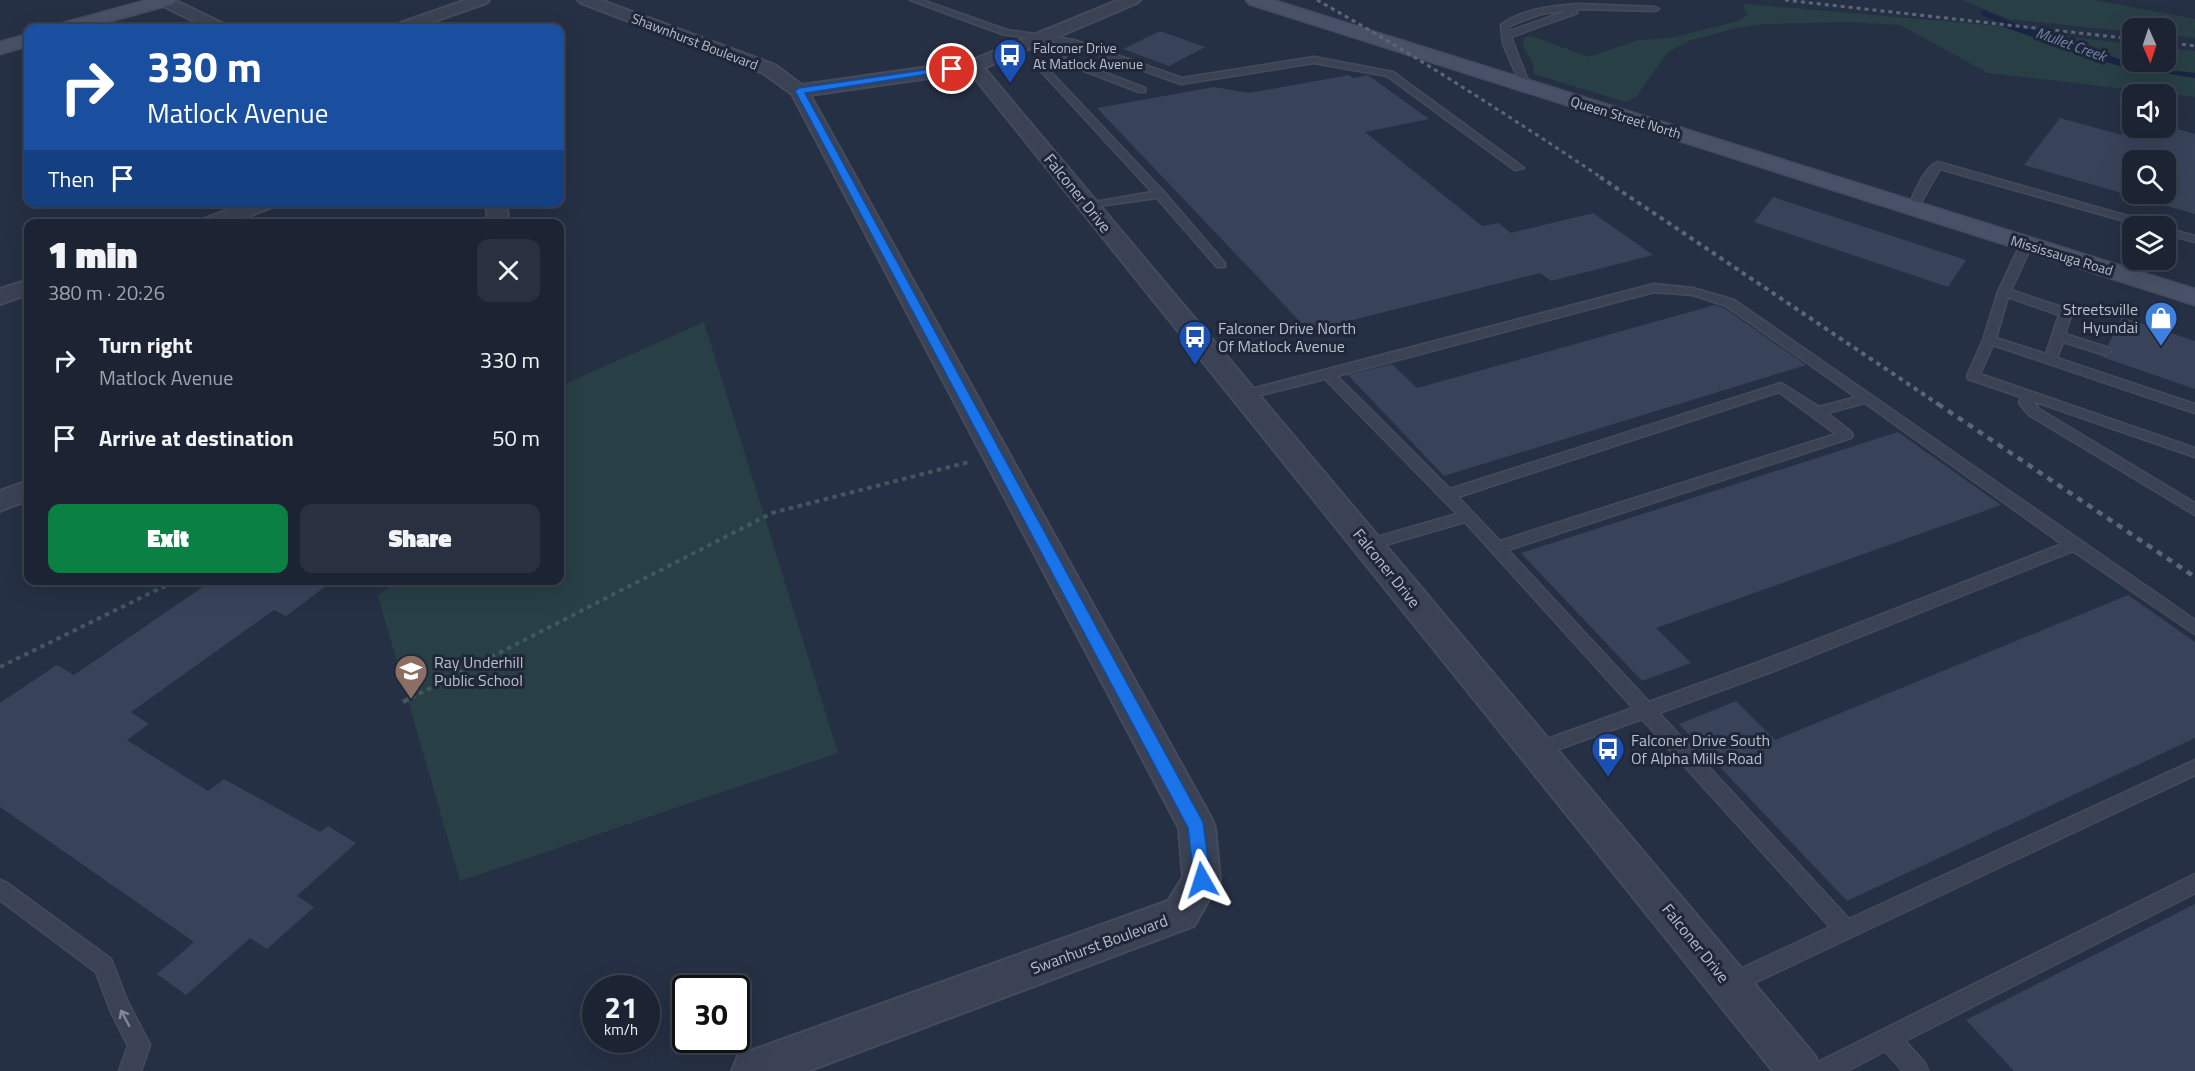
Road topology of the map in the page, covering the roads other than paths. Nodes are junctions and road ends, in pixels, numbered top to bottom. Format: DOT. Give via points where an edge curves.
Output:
graph roads {
  1 [pos="166,0"];
  2 [pos="481,0"];
  3 [pos="586,0"];
  4 [pos="914,0"];
  5 [pos="1132,0"];
  6 [pos="1255,0"];
  7 [pos="1655,9"];
  8 [pos="82,24"];
  9 [pos="212,24"];
  10 [pos="412,24"];
  11 [pos="1041,38"];
  12 [pos="24,41"];
  13 [pos="0,48"];
  14 [pos="974,66"];
  15 [pos="1525,86"];
  16 [pos="1143,90"];
  17 [pos="799,91"];
  18 [pos="1519,168"];
  19 [pos="1160,194"];
  20 [pos="1089,206"];
  21 [pos="254,207"];
  22 [pos="1913,207"];
  23 [pos="2122,217"];
  24 [pos="222,219"];
  25 [pos="2176,234"];
  26 [pos="1998,235"];
  27 [pos="2195,239"];
  28 [pos="2027,243"];
  29 [pos="1221,265"];
  30 [pos="24,288"];
  31 [pos="2004,292"];
  32 [pos="0,297"];
  33 [pos="2195,297"];
  34 [pos="2058,336"];
  35 [pos="1989,340"];
  36 [pos="2105,351"];
  37 [pos="2050,360"];
  38 [pos="1328,374"];
  39 [pos="2028,394"];
  40 [pos="1245,395"];
  41 [pos="1868,398"];
  42 [pos="2195,409"];
  43 [pos="1818,412"];
  44 [pos="2195,453"];
  45 [pos="24,492"];
  46 [pos="1448,495"];
  47 [pos="0,502"];
  48 [pos="2195,510"];
  49 [pos="1468,516"];
  50 [pos="1368,545"];
  51 [pos="2074,545"];
  52 [pos="1496,548"];
  53 [pos="2195,628"];
  54 [pos="1646,712"];
  55 [pos="1538,750"];
  56 [pos="2195,767"];
  57 [pos="2195,884"];
  58 [pos="0,889"];
  59 [pos="1846,930"];
  60 [pos="1730,984"];
  61 [pos="1888,1038"];
  62 [pos="130,1071"];
  63 [pos="753,1071"];
  64 [pos="1800,1071"];
  65 [pos="1824,1071"];
  66 [pos="1917,1071"];
  1 -- 8 [label="main road"];
  1 -- 9 [label="street"];
  2 -- 10 [label="street"];
  3 -- 17 [label="street, Shawnhurst Boulevard" via="769,69"];
  4 -- 11 [label="lane" via="1005,32"];
  5 -- 11 [label="street"];
  6 -- 15 [label="main road, Queen Street North"];
  7 -- 15 [label="lane" via="1545,9 1515,19 1505,25 1507,44"];
  11 -- 14 [label="street"];
  11 -- 18 [label="lane" via="1071,42 1181,81 1314,60 1390,74"];
  12 -- 13 [label="main road"];
  14 -- 17 [label="street"];
  14 -- 20 [label="street, Falconer Drive"];
  15 -- 22 [label="main road, Queen Street North"];
  16 -- 19 [label="lane" via="1064,60 1043,69"];
  17 -- 63 [label="street, Swanhurst Boulevard" via="1197,827 1202,880 1181,914"];
  19 -- 20 [label="lane"];
  19 -- 29 [label="lane"];
  20 -- 40 [label="street, Falconer Drive"];
  21 -- 24 [label="street"];
  22 -- 23 [label="lane" via="1938,165"];
  22 -- 26 [label="main road, Queen Street North"];
  25 -- 27 [label="lane"];
  26 -- 28 [label="main road, Mississauga Road"];
  28 -- 31 [label="lane"];
  28 -- 33 [label="main road, Mississauga Road"];
  30 -- 32 [label="street"];
  31 -- 34 [label="lane" via="2066,313"];
  31 -- 35 [label="lane"];
  34 -- 36 [label="lane"];
  34 -- 37 [label="lane"];
  35 -- 37 [label="lane"];
  35 -- 39 [label="lane" via="1973,375"];
  37 -- 42 [label="lane"];
  38 -- 40 [label="lane"];
  38 -- 41 [label="lane" via="1654,288 1677,288 1730,303"];
  38 -- 46 [label="lane"];
  39 -- 44 [label="lane"];
  39 -- 48 [label="lane" via="2026,403 2034,412"];
  40 -- 50 [label="street, Falconer Drive"];
  41 -- 43 [label="lane"];
  41 -- 51 [label="lane"];
  43 -- 46 [label="lane" via="1781,387"];
  43 -- 52 [label="lane" via="1846,435"];
  45 -- 47 [label="street"];
  46 -- 49 [label="lane"];
  49 -- 50 [label="lane"];
  49 -- 52 [label="lane"];
  50 -- 55 [label="street, Falconer Drive"];
  51 -- 53 [label="lane"];
  51 -- 54 [label="lane"];
  52 -- 54 [label="lane"];
  54 -- 55 [label="lane"];
  54 -- 59 [label="lane"];
  55 -- 60 [label="street, Falconer Drive"];
  56 -- 59 [label="lane"];
  57 -- 61 [label="lane"];
  62 -- 58 [label="lane, one-way" via="139,1045 104,966"];
  59 -- 60 [label="lane"];
  60 -- 64 [label="street, Falconer Drive"];
  61 -- 65 [label="lane"];
  61 -- 66 [label="lane"];
}
